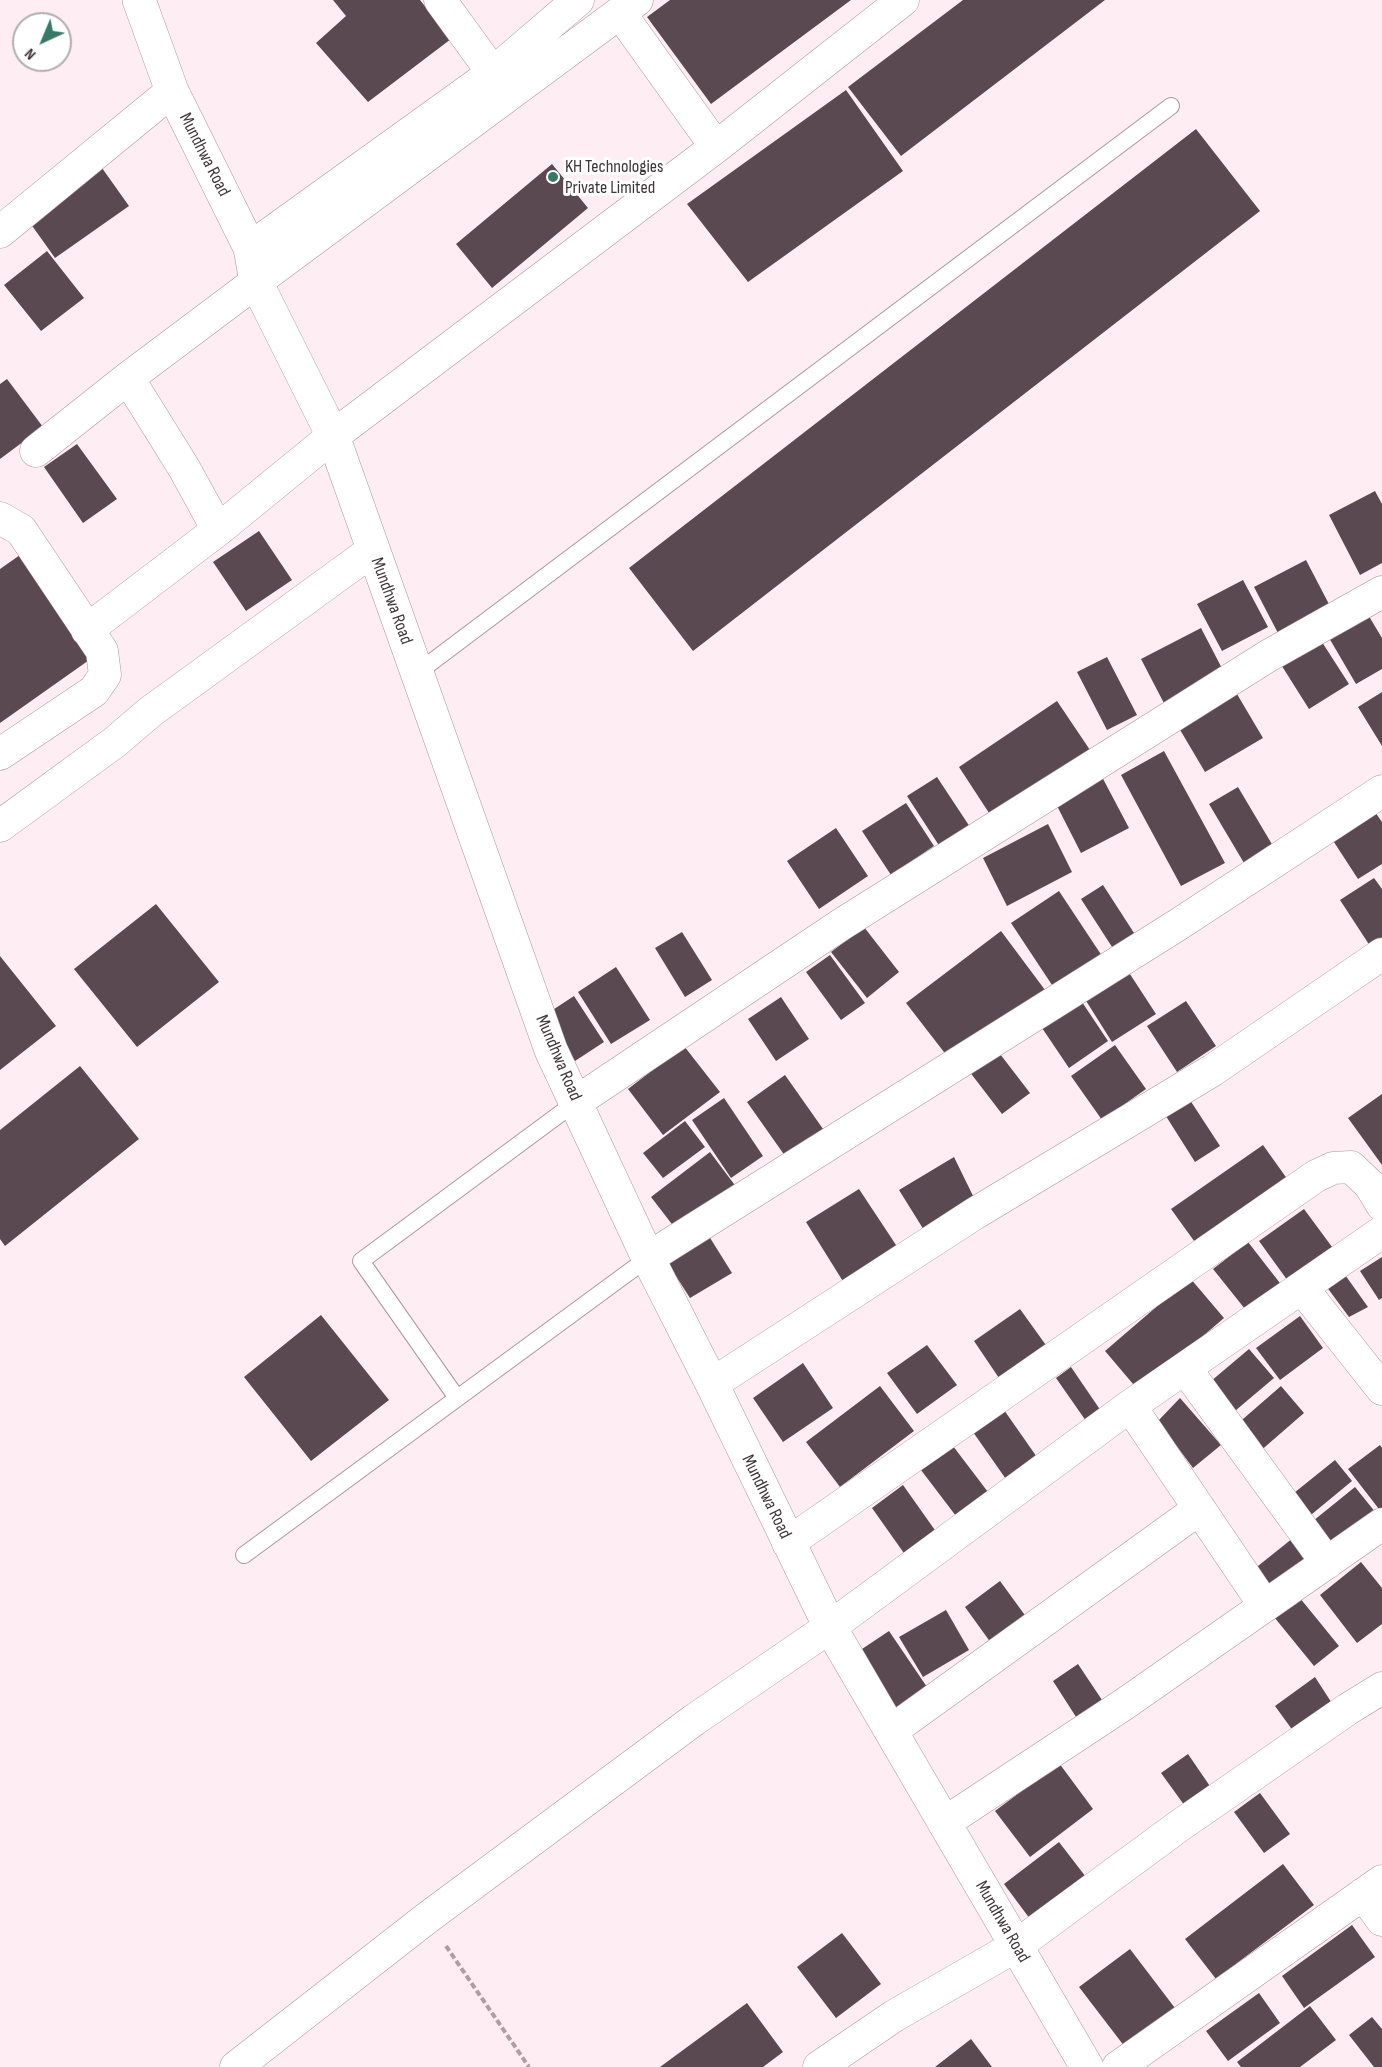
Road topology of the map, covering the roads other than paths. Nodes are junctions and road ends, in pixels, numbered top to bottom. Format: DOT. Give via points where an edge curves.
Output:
graph roads {
  1 [pos="139,0"];
  2 [pos="440,0"];
  3 [pos="578,0"];
  4 [pos="903,0"];
  5 [pos="629,6"];
  6 [pos="494,72"];
  7 [pos="172,92"];
  8 [pos="1171,106"];
  9 [pos="716,147"];
  10 [pos="0,232"];
  11 [pos="250,248"];
  12 [pos="256,282"];
  13 [pos="128,378"];
  14 [pos="333,436"];
  15 [pos="36,451"];
  16 [pos="0,518"];
  17 [pos="218,530"];
  18 [pos="373,550"];
  19 [pos="1382,592"];
  20 [pos="87,630"];
  21 [pos="417,673"];
  22 [pos="0,754"];
  23 [pos="1382,791"];
  24 [pos="0,826"];
  25 [pos="1382,954"];
  26 [pos="576,1102"];
  27 [pos="1382,1205"];
  28 [pos="1382,1232"];
  29 [pos="648,1258"];
  30 [pos="1302,1288"];
  31 [pos="1185,1368"];
  32 [pos="712,1384"];
  33 [pos="1382,1389"];
  34 [pos="457,1398"];
  35 [pos="1130,1406"];
  36 [pos="1199,1509"];
  37 [pos="1382,1524"];
  38 [pos="788,1543"];
  39 [pos="244,1555"];
  40 [pos="1327,1563"];
  41 [pos="1265,1606"];
  42 [pos="830,1627"];
  43 [pos="1382,1688"];
  44 [pos="891,1731"];
  45 [pos="944,1823"];
  46 [pos="1372,1888"];
  47 [pos="1382,1920"];
  48 [pos="1016,1946"];
  49 [pos="1080,2064"];
  50 [pos="236,2067"];
  51 [pos="819,2067"];
  52 [pos="1119,2067"];
  1 -- 7 [label="main road, Mundhwa Road"];
  2 -- 6 [label="street"];
  3 -- 6 [label="street"];
  4 -- 9 [label="street"];
  5 -- 9 [label="street"];
  5 -- 12 [label="street"];
  6 -- 11 [label="street"];
  7 -- 10 [label="street"];
  7 -- 11 [label="main road, Mundhwa Road"];
  8 -- 21 [label="lane"];
  9 -- 14 [label="street"];
  11 -- 12 [label="main road, Mundhwa Road"];
  12 -- 13 [label="street"];
  12 -- 14 [label="main road, Mundhwa Road"];
  13 -- 15 [label="street"];
  13 -- 17 [label="street"];
  14 -- 17 [label="street"];
  14 -- 18 [label="main road, Mundhwa Road"];
  16 -- 20 [label="street" via="21,530"];
  17 -- 20 [label="street"];
  18 -- 21 [label="main road, Mundhwa Road"];
  18 -- 24 [label="street"];
  19 -- 26 [label="street" via="1268,656 842,924"];
  20 -- 22 [label="street" via="102,651 105,675 94,691"];
  21 -- 26 [label="main road, Mundhwa Road" via="551,1050"];
  23 -- 29 [label="street" via="1179,924"];
  25 -- 32 [label="street" via="1214,1070 974,1214"];
  26 -- 29 [label="main road, Mundhwa Road"];
  26 -- 34 [label="lane" via="361,1261"];
  27 -- 38 [label="street" via="1370,1185 1351,1167 1333,1168 1316,1176"];
  28 -- 30 [label="street"];
  29 -- 32 [label="main road, Mundhwa Road"];
  29 -- 34 [label="lane"];
  30 -- 31 [label="street"];
  30 -- 33 [label="street"];
  31 -- 35 [label="street"];
  31 -- 40 [label="street"];
  32 -- 38 [label="main road, Mundhwa Road"];
  34 -- 39 [label="lane"];
  35 -- 36 [label="street"];
  35 -- 42 [label="street"];
  36 -- 41 [label="street"];
  36 -- 44 [label="street"];
  37 -- 40 [label="street"];
  38 -- 42 [label="main road, Mundhwa Road"];
  40 -- 41 [label="street"];
  41 -- 45 [label="street"];
  42 -- 44 [label="main road, Mundhwa Road"];
  42 -- 50 [label="street" via="694,1720 427,1918"];
  43 -- 48 [label="street" via="1179,1826"];
  44 -- 45 [label="main road, Mundhwa Road"];
  45 -- 48 [label="main road, Mundhwa Road"];
  46 -- 47 [label="street"];
  46 -- 52 [label="street"];
  48 -- 49 [label="main road, Mundhwa Road"];
  48 -- 51 [label="street" via="894,2016"];
}
